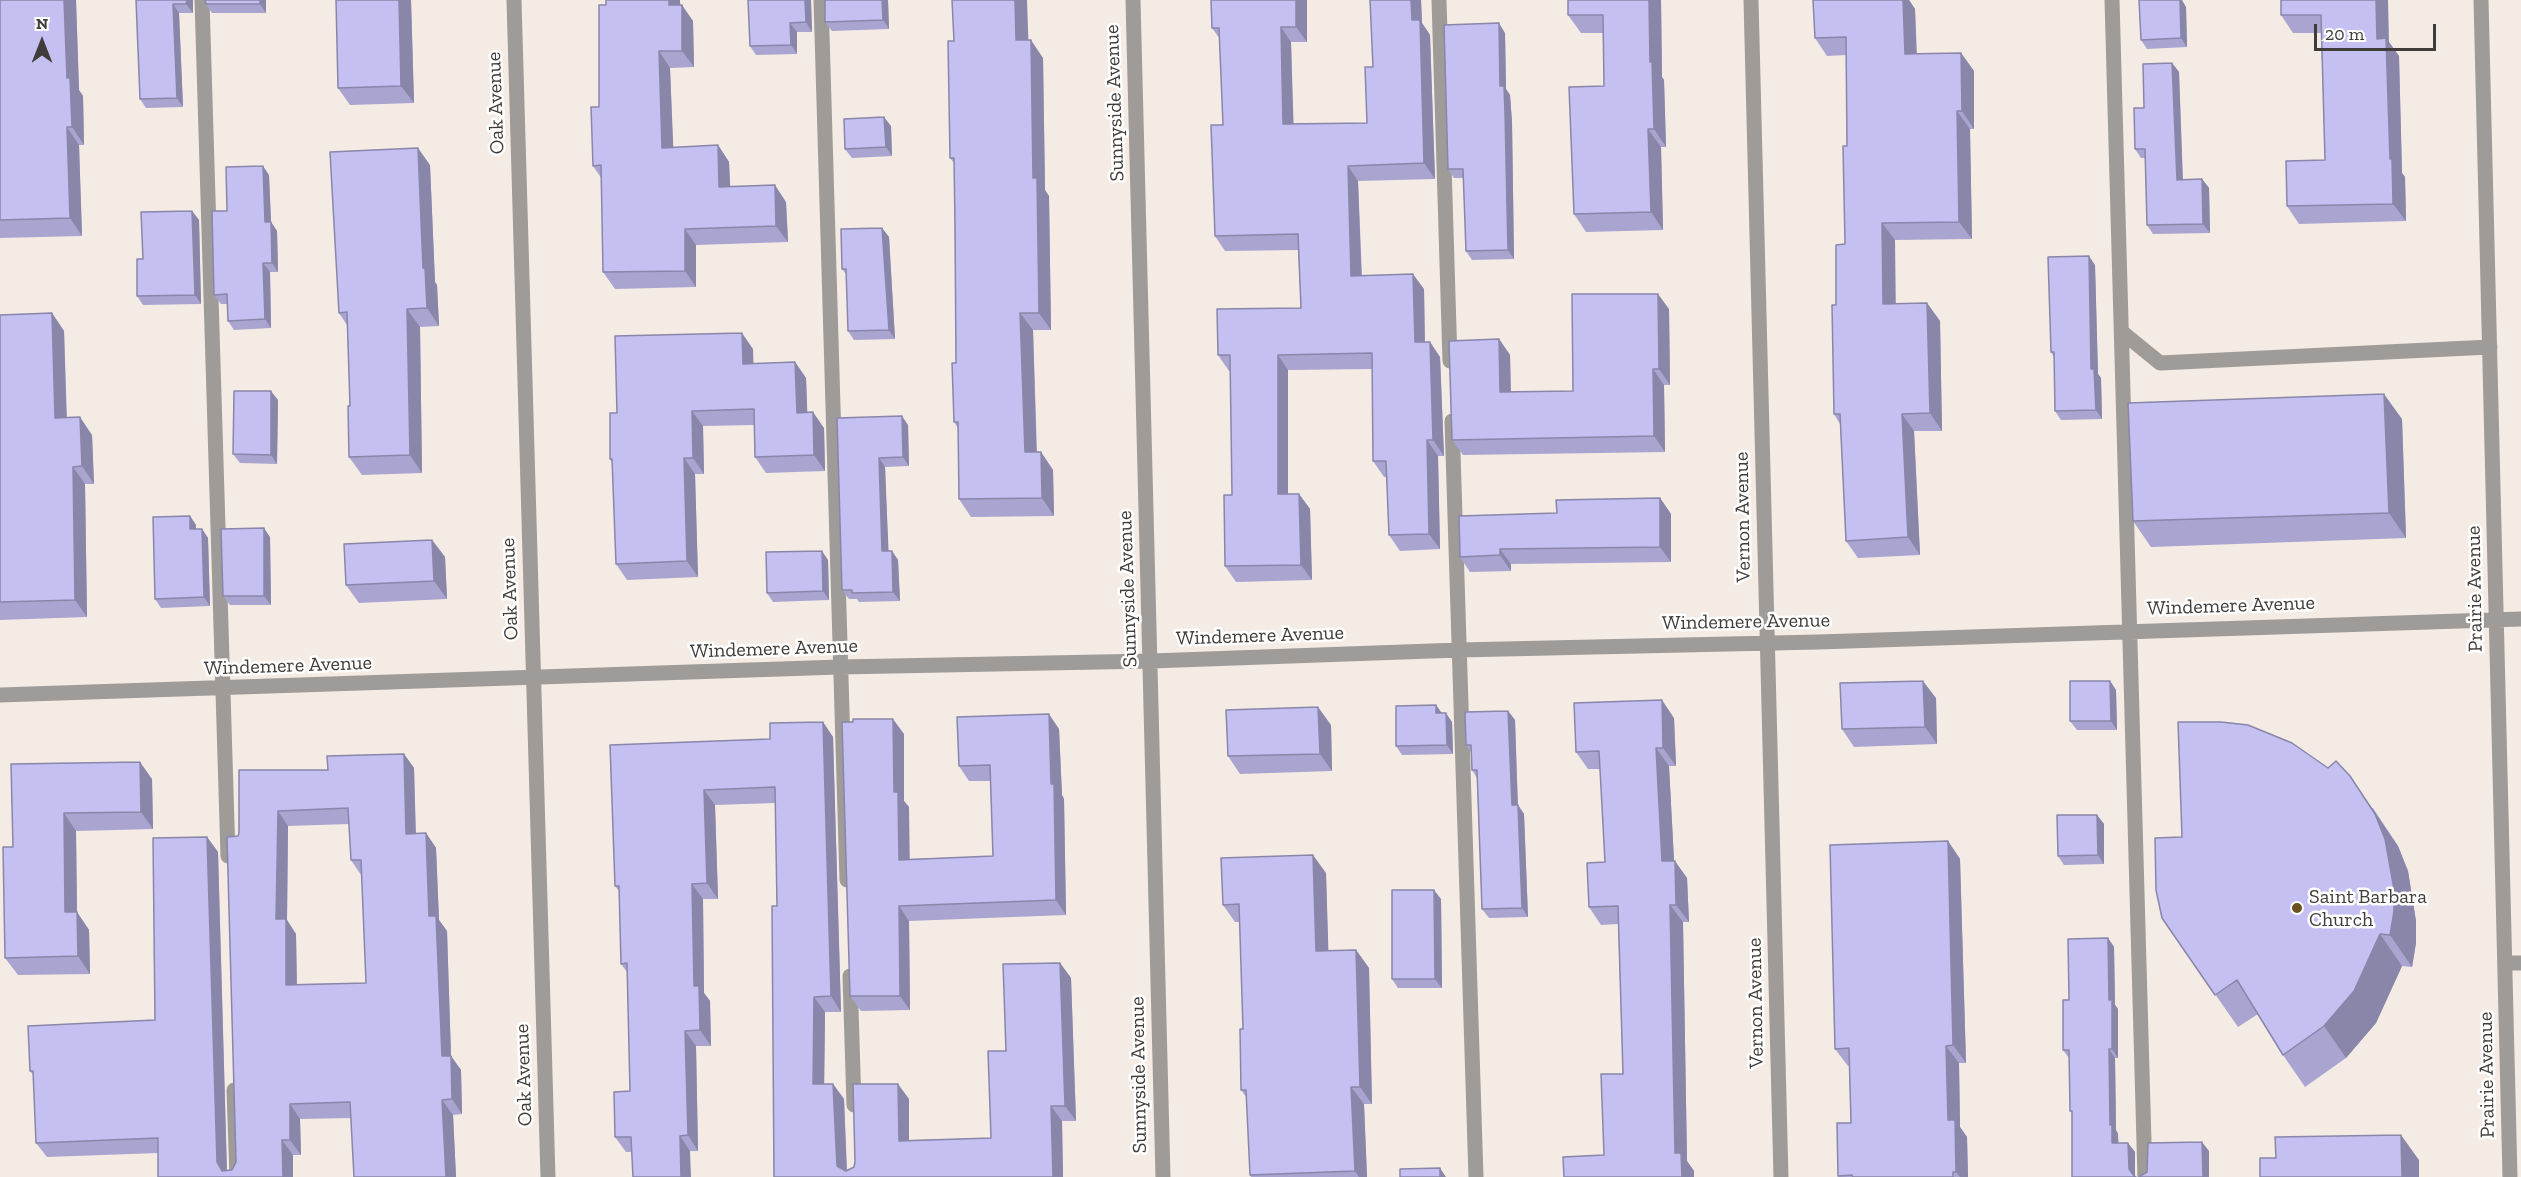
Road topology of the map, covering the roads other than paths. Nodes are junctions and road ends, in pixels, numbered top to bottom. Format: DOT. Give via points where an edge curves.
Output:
graph roads {
  1 [pos="202,0"];
  2 [pos="514,0"];
  3 [pos="821,0"];
  4 [pos="1133,0"];
  5 [pos="1439,0"];
  6 [pos="1751,0"];
  7 [pos="2112,0"];
  8 [pos="2481,0"];
  9 [pos="2122,332"];
  10 [pos="2490,347"];
  11 [pos="1451,382"];
  12 [pos="1452,406"];
  13 [pos="2521,619"];
  14 [pos="2497,620"];
  15 [pos="2130,630"];
  16 [pos="1767,643"];
  17 [pos="1459,650"];
  18 [pos="1151,661"];
  19 [pos="840,667"];
  20 [pos="534,679"];
  21 [pos="223,689"];
  22 [pos="0,695"];
  23 [pos="228,873"];
  24 [pos="847,892"];
  25 [pos="850,963"];
  26 [pos="2505,963"];
  27 [pos="2521,963"];
  28 [pos="234,1072"];
  29 [pos="855,1118"];
  30 [pos="237,1177"];
  31 [pos="548,1177"];
  32 [pos="1163,1177"];
  33 [pos="1476,1177"];
  34 [pos="1781,1177"];
  35 [pos="2145,1177"];
  36 [pos="2510,1177"];
  1 -- 21 [label="street"];
  2 -- 20 [label="street, Oak Avenue"];
  3 -- 19 [label="street"];
  4 -- 18 [label="street, Sunnyside Avenue"];
  5 -- 11 [label="street"];
  6 -- 16 [label="street, Vernon Avenue"];
  7 -- 9 [label="street"];
  8 -- 10 [label="street, Prairie Avenue"];
  9 -- 10 [label="street" via="2160,363"];
  9 -- 15 [label="street"];
  10 -- 14 [label="street, Prairie Avenue"];
  12 -- 17 [label="street"];
  13 -- 14 [label="street, Windemere Avenue"];
  14 -- 15 [label="street, Windemere Avenue"];
  14 -- 26 [label="street, Prairie Avenue"];
  15 -- 16 [label="street, Windemere Avenue"];
  15 -- 35 [label="street"];
  16 -- 17 [label="street, Windemere Avenue"];
  16 -- 34 [label="street, Vernon Avenue"];
  17 -- 18 [label="street, Windemere Avenue"];
  17 -- 33 [label="street"];
  18 -- 19 [label="street, Windemere Avenue"];
  18 -- 32 [label="street, Sunnyside Avenue"];
  19 -- 20 [label="street, Windemere Avenue"];
  19 -- 24 [label="street"];
  20 -- 21 [label="street, Windemere Avenue"];
  20 -- 31 [label="street, Oak Avenue"];
  21 -- 22 [label="street, Windemere Avenue"];
  21 -- 23 [label="street"];
  25 -- 29 [label="street"];
  26 -- 27 [label="street"];
  26 -- 36 [label="street, Prairie Avenue"];
  28 -- 30 [label="street"];
}
